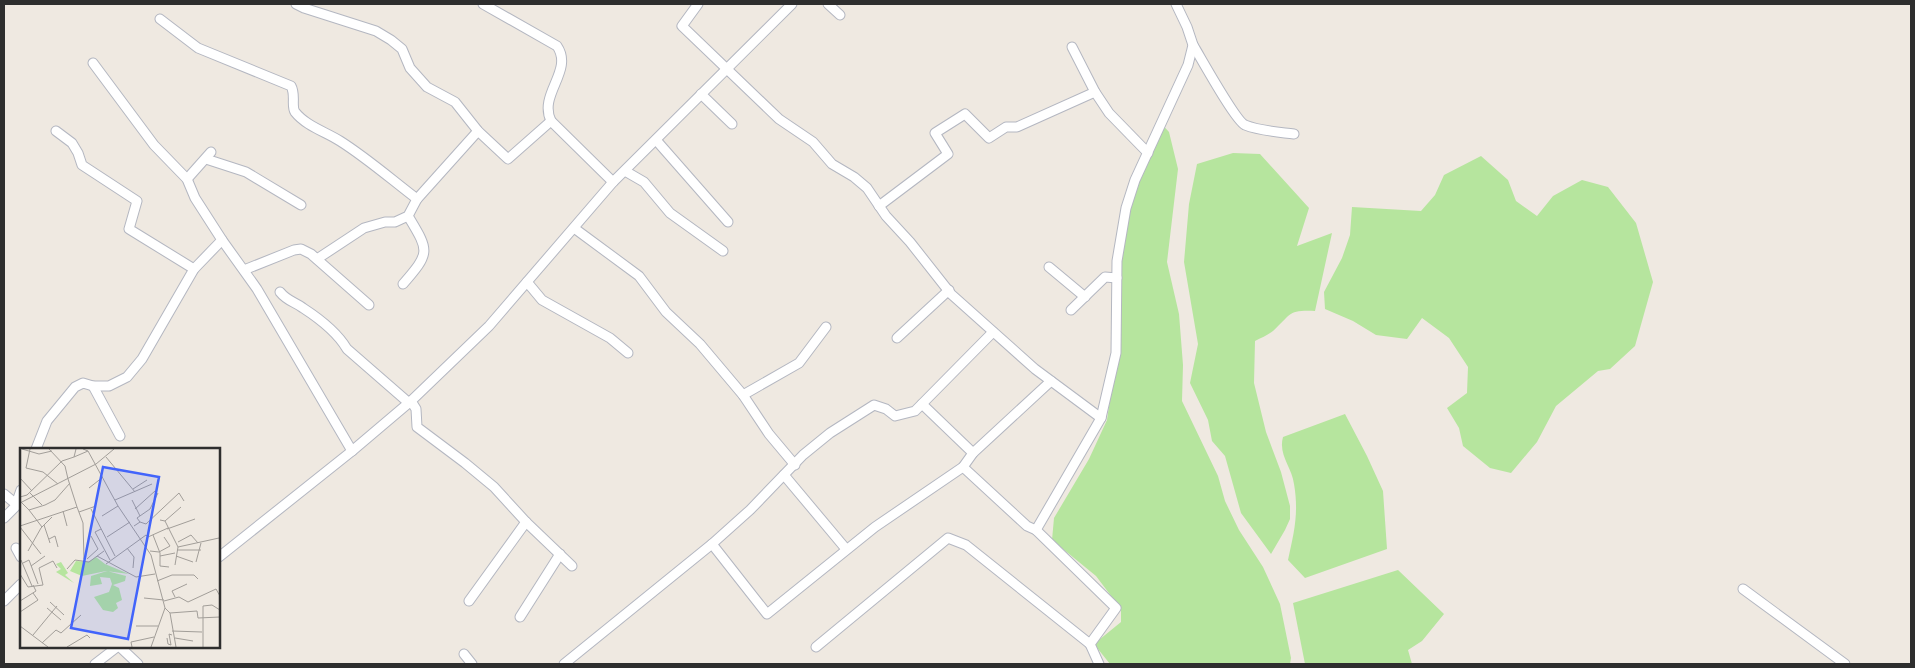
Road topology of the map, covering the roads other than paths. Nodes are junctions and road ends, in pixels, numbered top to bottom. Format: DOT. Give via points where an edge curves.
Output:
graph roads {
  1 [pos="296,4"];
  2 [pos="483,4"];
  3 [pos="698,4"];
  4 [pos="792,4"];
  5 [pos="828,4"];
  6 [pos="1176,4"];
  7 [pos="840,15"];
  8 [pos="160,19"];
  9 [pos="1192,45"];
  10 [pos="1072,47"];
  11 [pos="93,64"];
  12 [pos="726,70"];
  13 [pos="1095,92"];
  14 [pos="702,94"];
  15 [pos="551,121"];
  16 [pos="732,124"];
  17 [pos="56,131"];
  18 [pos="478,131"];
  19 [pos="1294,134"];
  20 [pos="656,140"];
  21 [pos="1148,153"];
  22 [pos="625,171"];
  23 [pos="187,179"];
  24 [pos="613,182"];
  25 [pos="417,200"];
  26 [pos="301,205"];
  27 [pos="879,206"];
  28 [pos="408,216"];
  29 [pos="728,222"];
  30 [pos="574,228"];
  31 [pos="222,240"];
  32 [pos="723,251"];
  33 [pos="317,259"];
  34 [pos="1049,267"];
  35 [pos="194,270"];
  36 [pos="244,270"];
  37 [pos="1117,278"];
  38 [pos="527,282"];
  39 [pos="403,284"];
  40 [pos="949,290"];
  41 [pos="280,292"];
  42 [pos="1085,297"];
  43 [pos="368,304"];
  44 [pos="1071,310"];
  45 [pos="826,327"];
  46 [pos="993,332"];
  47 [pos="897,338"];
  48 [pos="628,353"];
  49 [pos="1051,381"];
  50 [pos="93,386"];
  51 [pos="743,395"];
  52 [pos="410,402"];
  53 [pos="922,404"];
  54 [pos="1101,418"];
  55 [pos="120,436"];
  56 [pos="36,448"];
  57 [pos="352,451"];
  58 [pos="973,453"];
  59 [pos="795,465"];
  60 [pos="963,467"];
  61 [pos="784,475"];
  62 [pos="20,493"];
  63 [pos="4,494"];
  64 [pos="16,504"];
  65 [pos="4,518"];
  66 [pos="526,522"];
  67 [pos="1036,530"];
  68 [pos="712,544"];
  69 [pos="16,548"];
  70 [pos="846,549"];
  71 [pos="560,554"];
  72 [pos="20,555"];
  73 [pos="220,556"];
  74 [pos="572,566"];
  75 [pos="20,585"];
  76 [pos="1743,589"];
  77 [pos="4,601"];
  78 [pos="469,601"];
  79 [pos="520,617"];
  80 [pos="1090,644"];
  81 [pos="816,646"];
  82 [pos="115,648"];
  83 [pos="121,648"];
  84 [pos="464,654"];
  85 [pos="95,664"];
  86 [pos="138,664"];
  87 [pos="472,664"];
  88 [pos="564,664"];
  89 [pos="1100,664"];
  90 [pos="1845,664"];
  1 -- 18 [label="street" via="376,31 391,40 402,49 410,68 427,87 455,102"];
  2 -- 15 [label="street" via="557,46 561,52 562,66 547,108"];
  3 -- 12 [label="street" via="682,26"];
  4 -- 12 [label="street"];
  5 -- 7 [label="street"];
  6 -- 9 [label="street"];
  8 -- 25 [label="street" via="198,48 291,86 293,109 308,123 342,142"];
  9 -- 19 [label="street" via="1227,104 1243,124"];
  9 -- 21 [label="street" via="1188,65"];
  10 -- 13 [label="street"];
  11 -- 23 [label="street" via="154,145"];
  12 -- 14 [label="street"];
  12 -- 27 [label="street" via="779,119 812,142 832,164 867,188"];
  13 -- 21 [label="street" via="1109,113"];
  13 -- 27 [label="street" via="1017,127 1006,127 989,138 965,114 936,133 948,154"];
  14 -- 16 [label="street"];
  14 -- 20 [label="street"];
  15 -- 18 [label="street" via="508,159"];
  15 -- 24 [label="street"];
  17 -- 35 [label="street" via="72,143 82,165 138,201 129,229"];
  18 -- 25 [label="street"];
  20 -- 22 [label="street"];
  20 -- 29 [label="street"];
  21 -- 37 [label="street" via="1126,208"];
  22 -- 24 [label="street"];
  22 -- 32 [label="street" via="644,182 670,213"];
  23 -- 26 [label="street" via="208,155 246,172"];
  23 -- 31 [label="street" via="195,198"];
  24 -- 30 [label="street"];
  25 -- 28 [label="street"];
  27 -- 40 [label="street"];
  28 -- 33 [label="street" via="364,228"];
  28 -- 39 [label="street" via="424,242 425,254"];
  30 -- 38 [label="street"];
  30 -- 51 [label="street" via="639,276 666,312 700,344"];
  31 -- 35 [label="street"];
  31 -- 36 [label="street"];
  33 -- 36 [label="street" via="301,249 294,250"];
  33 -- 43 [label="street"];
  34 -- 42 [label="street"];
  35 -- 50 [label="street" via="142,359 127,377 109,386"];
  36 -- 57 [label="street"];
  37 -- 42 [label="street" via="1105,277"];
  37 -- 54 [label="street" via="1116,353"];
  38 -- 48 [label="street" via="542,300 610,338"];
  38 -- 52 [label="street" via="488,326"];
  40 -- 46 [label="street"];
  40 -- 47 [label="street"];
  41 -- 52 [label="street" via="340,337 347,349"];
  42 -- 44 [label="street"];
  45 -- 51 [label="street" via="799,363"];
  46 -- 49 [label="street"];
  46 -- 53 [label="street"];
  49 -- 54 [label="street"];
  49 -- 58 [label="street"];
  50 -- 55 [label="street"];
  50 -- 56 [label="street" via="83,383 62,401 47,421"];
  51 -- 59 [label="street"];
  52 -- 57 [label="street"];
  52 -- 66 [label="street" via="416,409 417,428 494,487"];
  53 -- 58 [label="street"];
  53 -- 59 [label="street" via="915,411 894,416 874,405 830,433"];
  54 -- 67 [label="street"];
  57 -- 73 [label="street"];
  58 -- 60 [label="street"];
  59 -- 61 [label="street"];
  60 -- 67 [label="street" via="1027,526"];
  60 -- 70 [label="street"];
  61 -- 68 [label="street"];
  61 -- 70 [label="street"];
  62 -- 64 [label="street"];
  63 -- 64 [label="street"];
  64 -- 65 [label="street"];
  66 -- 71 [label="street"];
  66 -- 78 [label="street"];
  67 -- 80 [label="street" via="1116,608"];
  68 -- 70 [label="street" via="767,614"];
  68 -- 88 [label="street"];
  69 -- 72 [label="street"];
  71 -- 74 [label="street"];
  71 -- 79 [label="street"];
  75 -- 77 [label="street"];
  76 -- 90 [label="street"];
  80 -- 81 [label="street" via="966,545 948,538"];
  80 -- 89 [label="street"];
  82 -- 85 [label="street"];
  83 -- 86 [label="street"];
  84 -- 87 [label="street"];
}
